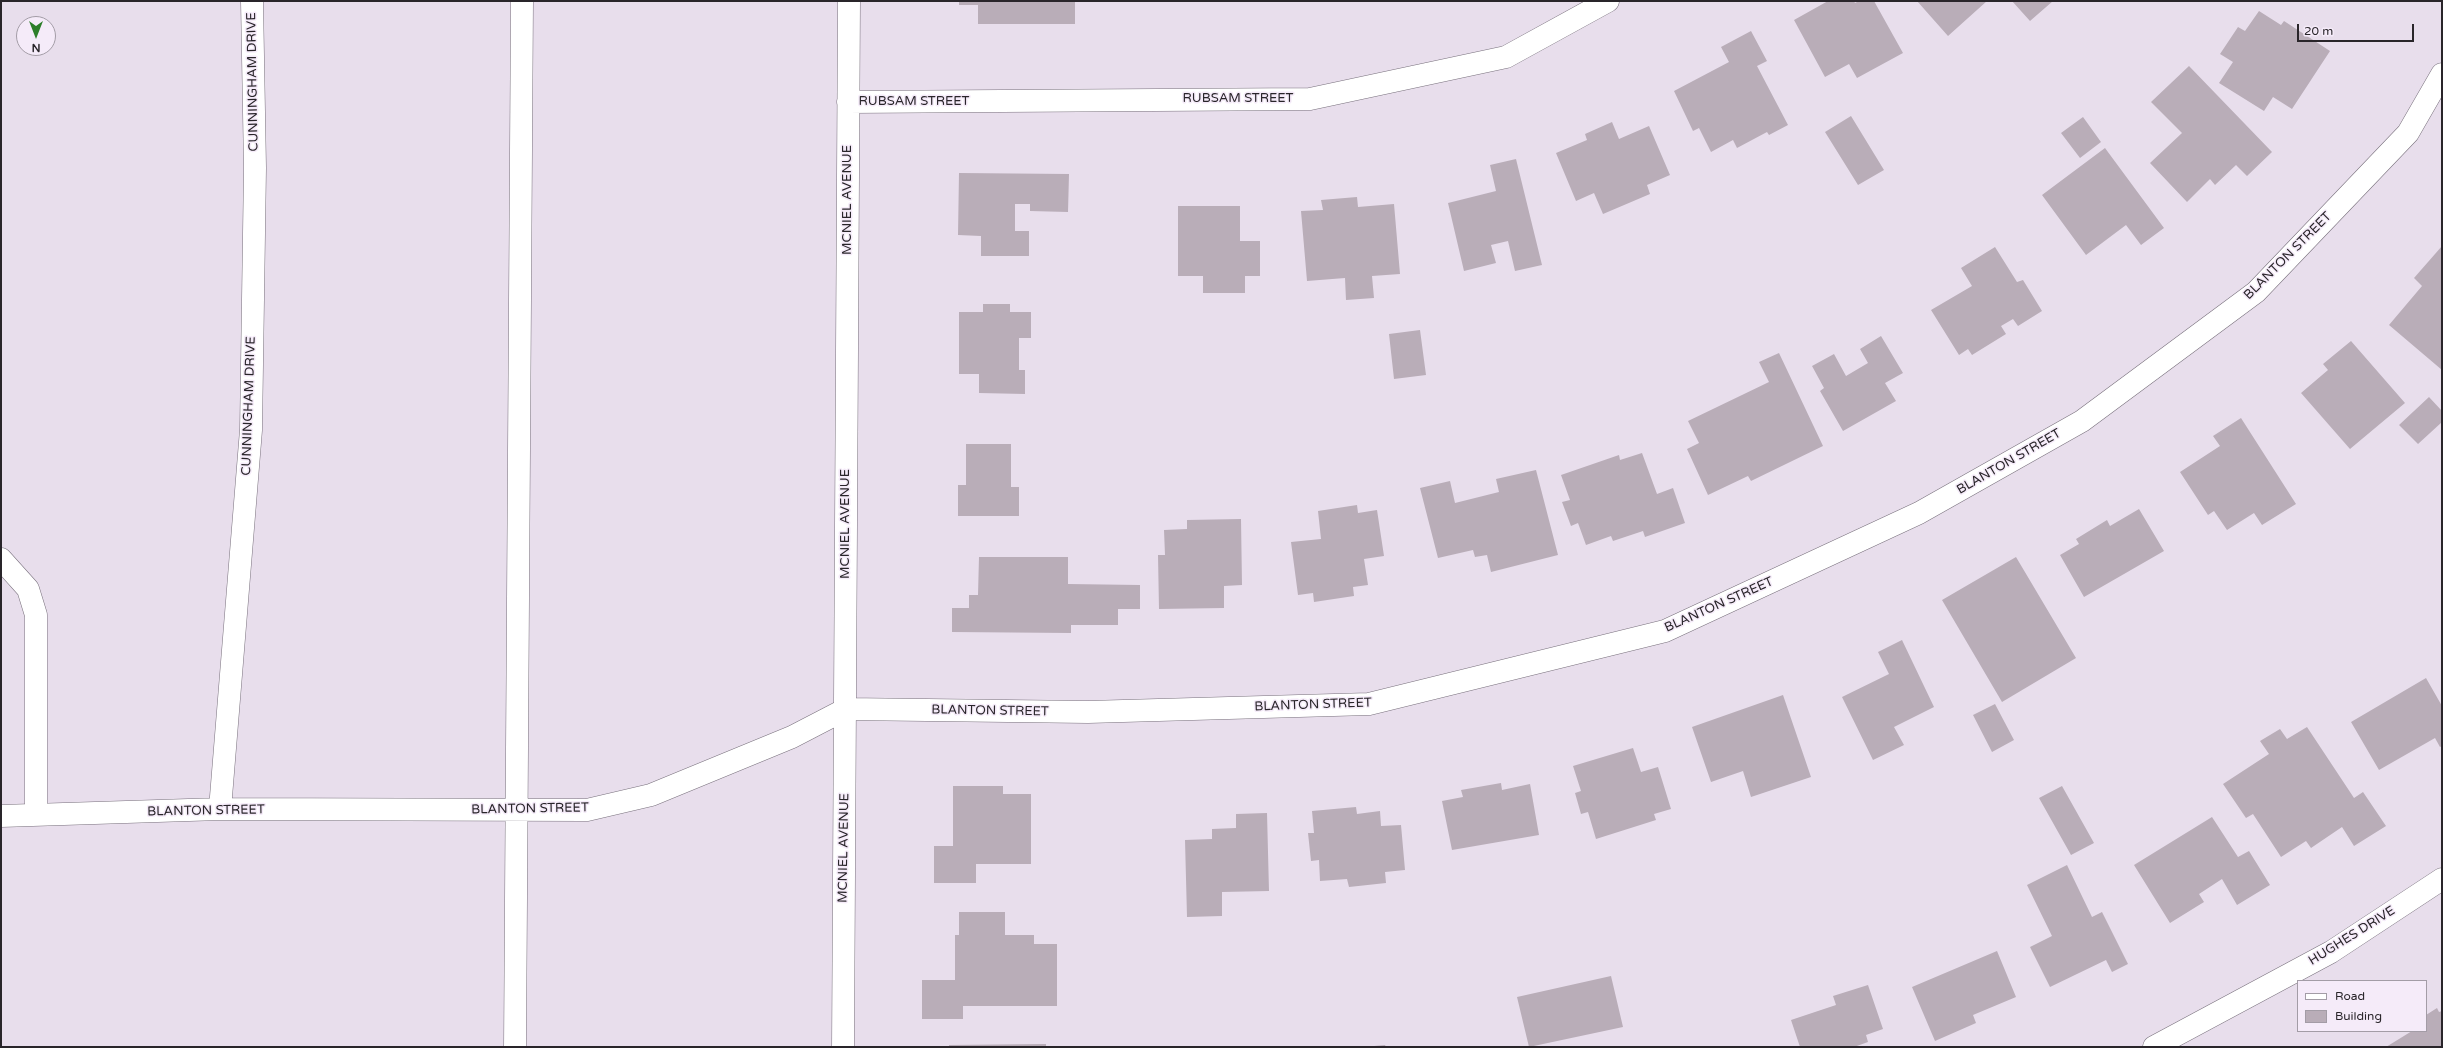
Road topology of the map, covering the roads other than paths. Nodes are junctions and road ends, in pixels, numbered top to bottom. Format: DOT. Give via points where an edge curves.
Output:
graph roads {
  1 [pos="252,1"];
  2 [pos="522,1"];
  3 [pos="849,1"];
  4 [pos="1608,1"];
  5 [pos="2442,74"];
  6 [pos="848,102"];
  7 [pos="1,559"];
  8 [pos="846,709"];
  9 [pos="220,809"];
  10 [pos="516,810"];
  11 [pos="36,815"];
  12 [pos="1,816"];
  13 [pos="2442,879"];
  14 [pos="514,1047"];
  15 [pos="843,1047"];
  16 [pos="2154,1047"];
  1 -- 9 [label="street, CUNNINGHAM DRIVE" via="255,168 251,430"];
  2 -- 10 [label="street"];
  3 -- 6 [label="street, MCNIEL AVENUE"];
  4 -- 6 [label="street, RUBSAM STREET" via="1506,57 1310,99"];
  5 -- 8 [label="street, BLANTON STREET" via="2408,133 2256,292 2082,421 1920,513 1665,631 1369,704 1088,712"];
  6 -- 8 [label="street, MCNIEL AVENUE"];
  7 -- 11 [label="street" via="28,589 36,615"];
  8 -- 10 [label="street, BLANTON STREET" via="792,737 651,795 587,810"];
  8 -- 15 [label="street, MCNIEL AVENUE"];
  9 -- 10 [label="street, BLANTON STREET"];
  9 -- 11 [label="street, BLANTON STREET"];
  10 -- 14 [label="street"];
  11 -- 12 [label="street, BLANTON STREET"];
  13 -- 16 [label="street, HUGHES DRIVE" via="2331,952"];
}
